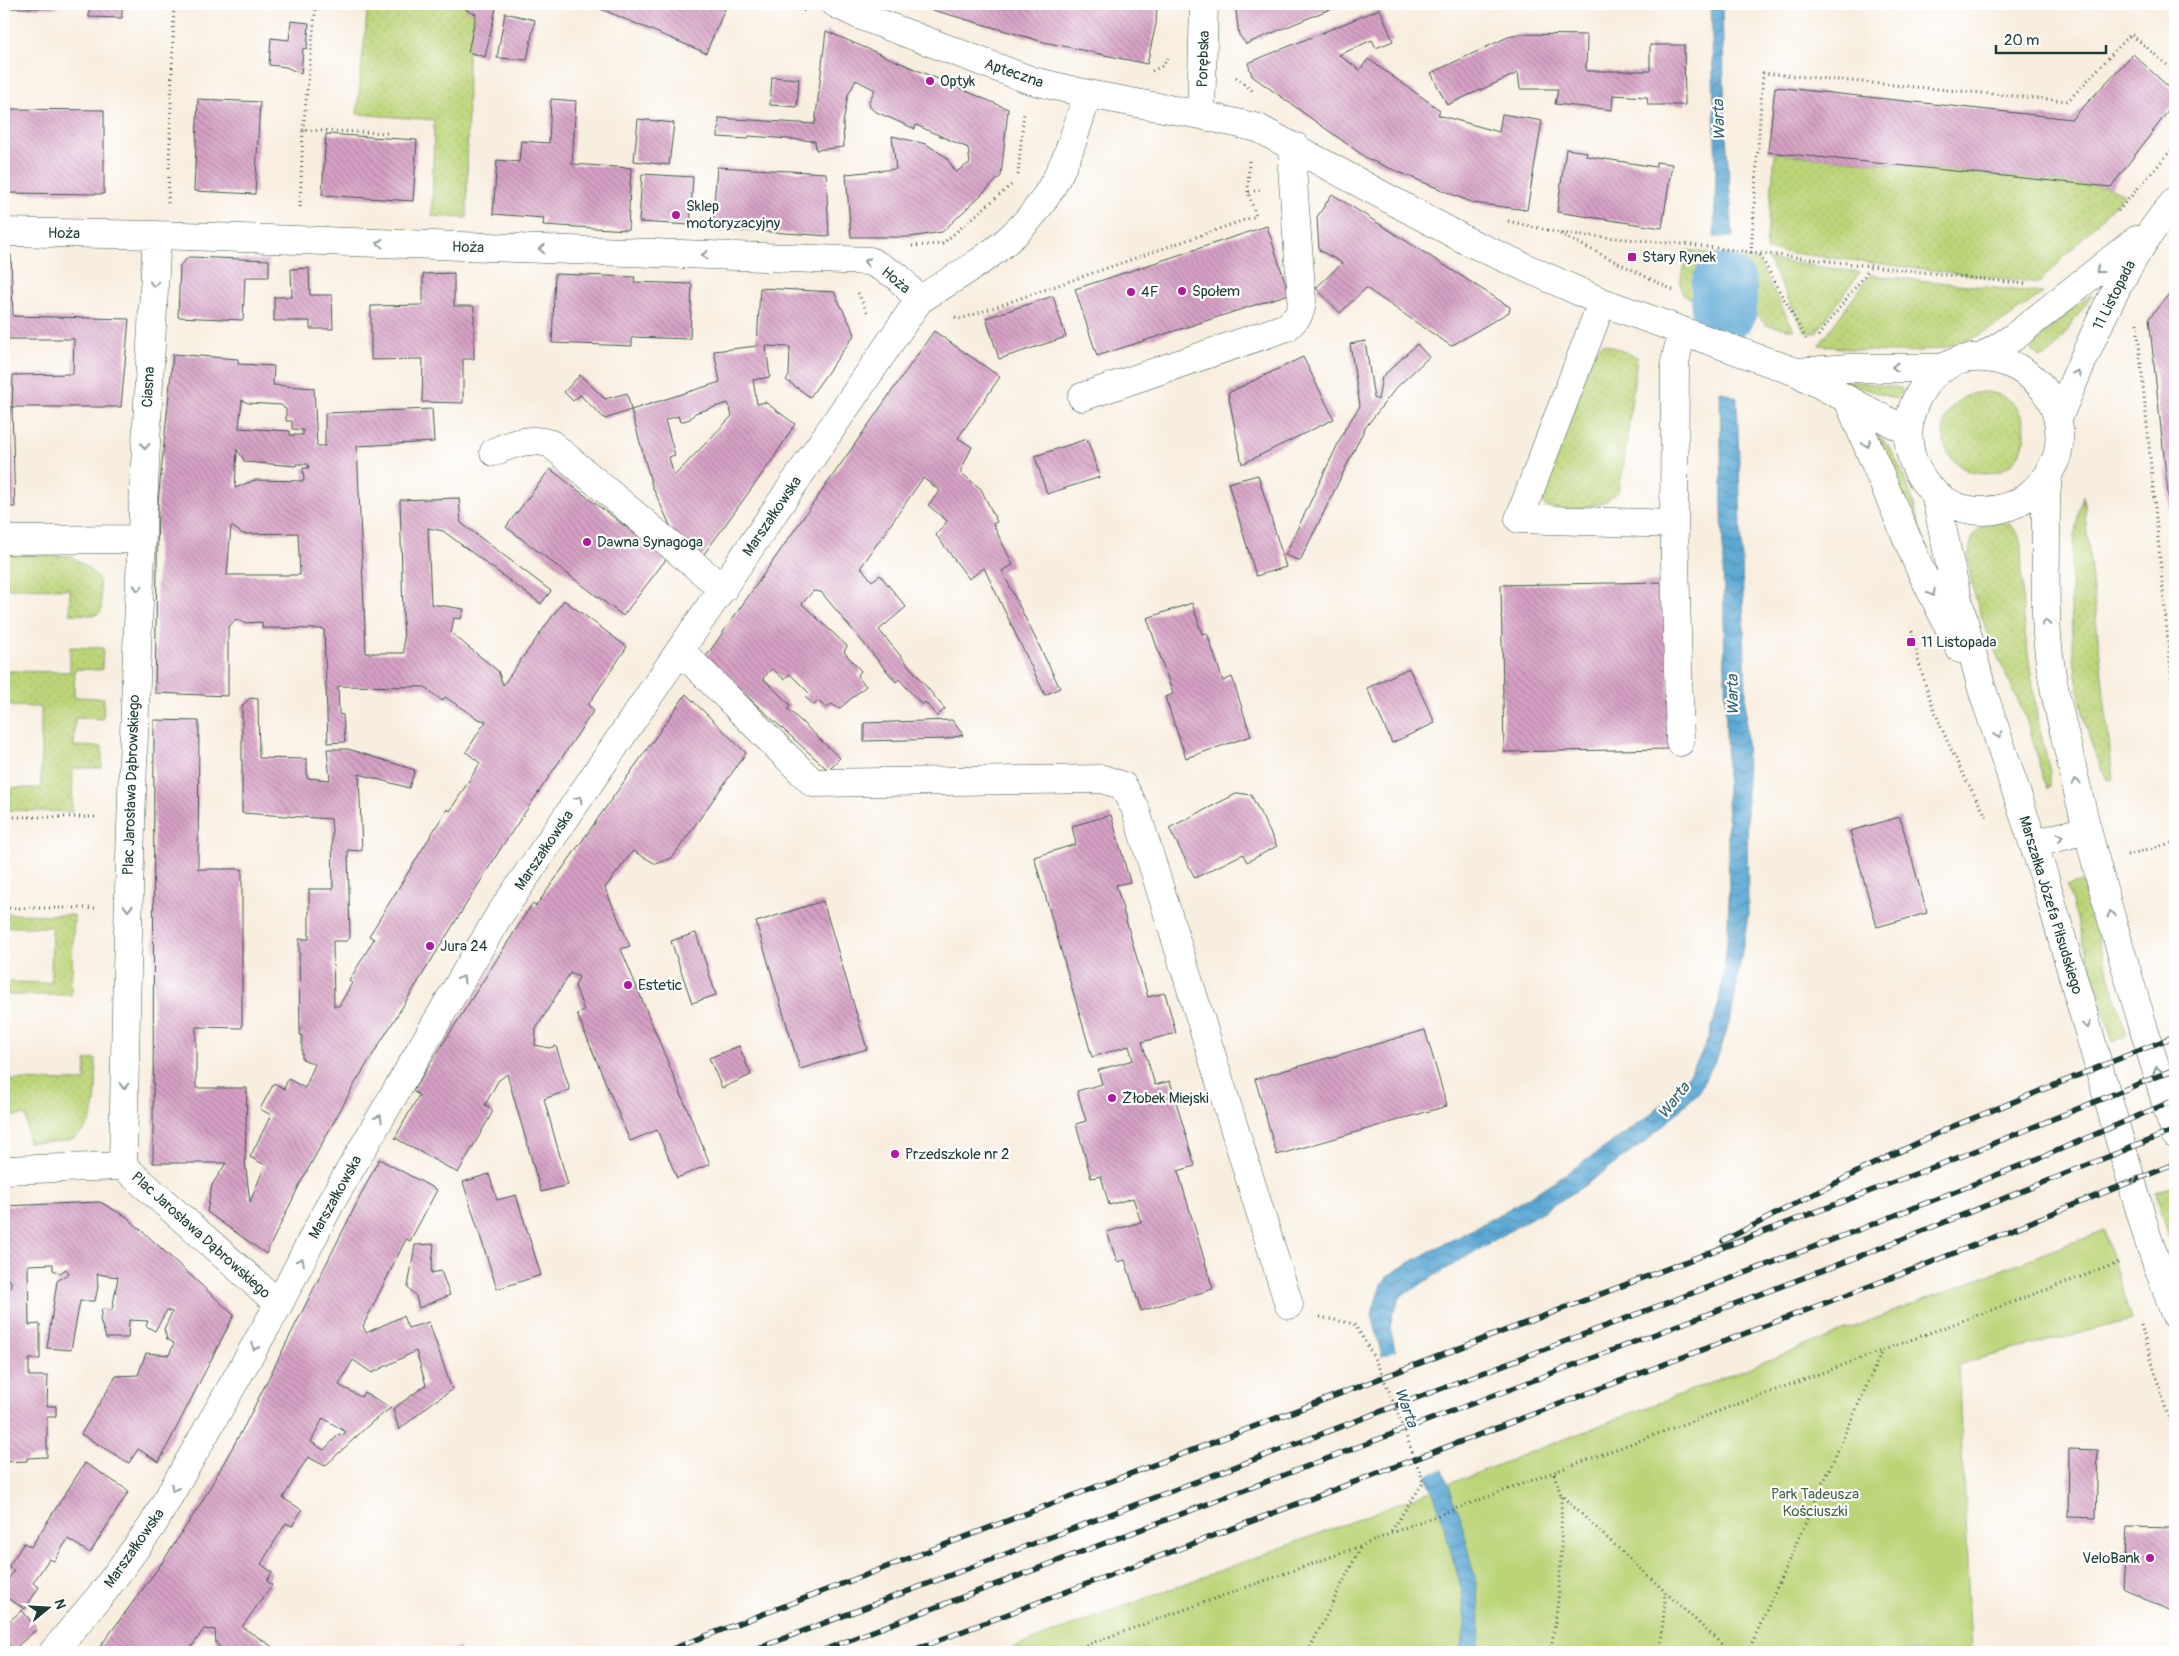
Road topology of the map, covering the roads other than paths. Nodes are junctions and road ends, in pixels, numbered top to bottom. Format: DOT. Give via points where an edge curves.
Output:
graph roads {
  1 [pos="836,4"];
  2 [pos="1204,4"];
  3 [pos="1088,94"];
  4 [pos="1201,115"];
  5 [pos="1296,147"];
  6 [pos="2175,201"];
  7 [pos="162,224"];
  8 [pos="2151,229"];
  9 [pos="4,232"];
  10 [pos="919,300"];
  11 [pos="1602,302"];
  12 [pos="1688,334"];
  13 [pos="1984,356"];
  14 [pos="1944,368"];
  15 [pos="1796,372"];
  16 [pos="1082,397"];
  17 [pos="1848,400"];
  18 [pos="2058,418"];
  19 [pos="1907,431"];
  20 [pos="494,452"];
  21 [pos="2048,476"];
  22 [pos="1935,494"];
  23 [pos="1674,524"];
  24 [pos="140,539"];
  25 [pos="4,540"];
  26 [pos="722,589"];
  27 [pos="680,650"];
  28 [pos="1982,689"];
  29 [pos="1680,742"];
  30 [pos="2086,830"];
  31 [pos="2034,844"];
  32 [pos="2175,1134"];
  33 [pos="123,1166"];
  34 [pos="4,1170"];
  35 [pos="279,1304"];
  36 [pos="1289,1305"];
  37 [pos="2175,1314"];
  38 [pos="53,1652"];
  1 -- 3 [label="street, Apteczna" via="1030,80"];
  2 -- 4 [label="street, Porębska"];
  3 -- 4 [label="street, Apteczna"];
  3 -- 10 [label="street, Marszałkowska" via="1058,177 1026,223 996,252"];
  4 -- 5 [label="street" via="1258,128"];
  5 -- 11 [label="street" via="1469,242"];
  5 -- 16 [label="street" via="1292,167 1302,300 1297,319 1287,327"];
  6 -- 8 [label="street, 11 Listopada"];
  7 -- 9 [label="street, Hoża"];
  10 -- 7 [label="street, Hoża, one-way" via="897,276 870,260"];
  7 -- 24 [label="street, Ciasna, one-way"];
  8 -- 13 [label="street, 11 Listopada, one-way" via="2014,337"];
  18 -- 8 [label="street, 11 Listopada, one-way" via="2106,307"];
  10 -- 26 [label="street, Marszałkowska"];
  11 -- 12 [label="street"];
  11 -- 23 [label="street" via="1518,519"];
  12 -- 15 [label="street"];
  12 -- 23 [label="street" via="1675,362"];
  13 -- 14 [label="street"];
  13 -- 18 [label="street" via="2005,360 2022,369 2041,385"];
  14 -- 15 [label="street, one-way" via="1849,368"];
  14 -- 19 [label="street" via="1926,383 1915,401"];
  15 -- 17 [label="street"];
  17 -- 19 [label="street"];
  17 -- 28 [label="street, one-way" via="1920,569"];
  18 -- 21 [label="street" via="2058,454"];
  19 -- 22 [label="street" via="1909,452 1918,475"];
  20 -- 26 [label="street" via="523,441 551,444"];
  21 -- 22 [label="street" via="2031,495 2009,507 1983,512 1958,507"];
  30 -- 21 [label="street, one-way" via="2048,648"];
  22 -- 28 [label="street, Marszałka Józefa Piłsudskiego" via="1955,588"];
  23 -- 29 [label="street"];
  24 -- 25 [label="street"];
  24 -- 33 [label="street, Plac Jarosława Dąbrowskiego, one-way"];
  26 -- 27 [label="street, Marszałkowska"];
  35 -- 27 [label="street, Marszałkowska, one-way" via="330,1204 498,917"];
  27 -- 36 [label="street" via="813,783 1103,779 1123,786 1135,808"];
  28 -- 31 [label="street, Marszałka Józefa Piłsudskiego, one-way"];
  31 -- 30 [label="street, one-way"];
  32 -- 30 [label="street, one-way"];
  31 -- 37 [label="street, Marszałka Józefa Piłsudskiego, one-way" via="2148,1239"];
  33 -- 34 [label="street, Plac Jarosława Dąbrowskiego"];
  33 -- 35 [label="street, Plac Jarosława Dąbrowskiego"];
  35 -- 38 [label="street, Marszałkowska, one-way" via="152,1526 105,1590"];
}
